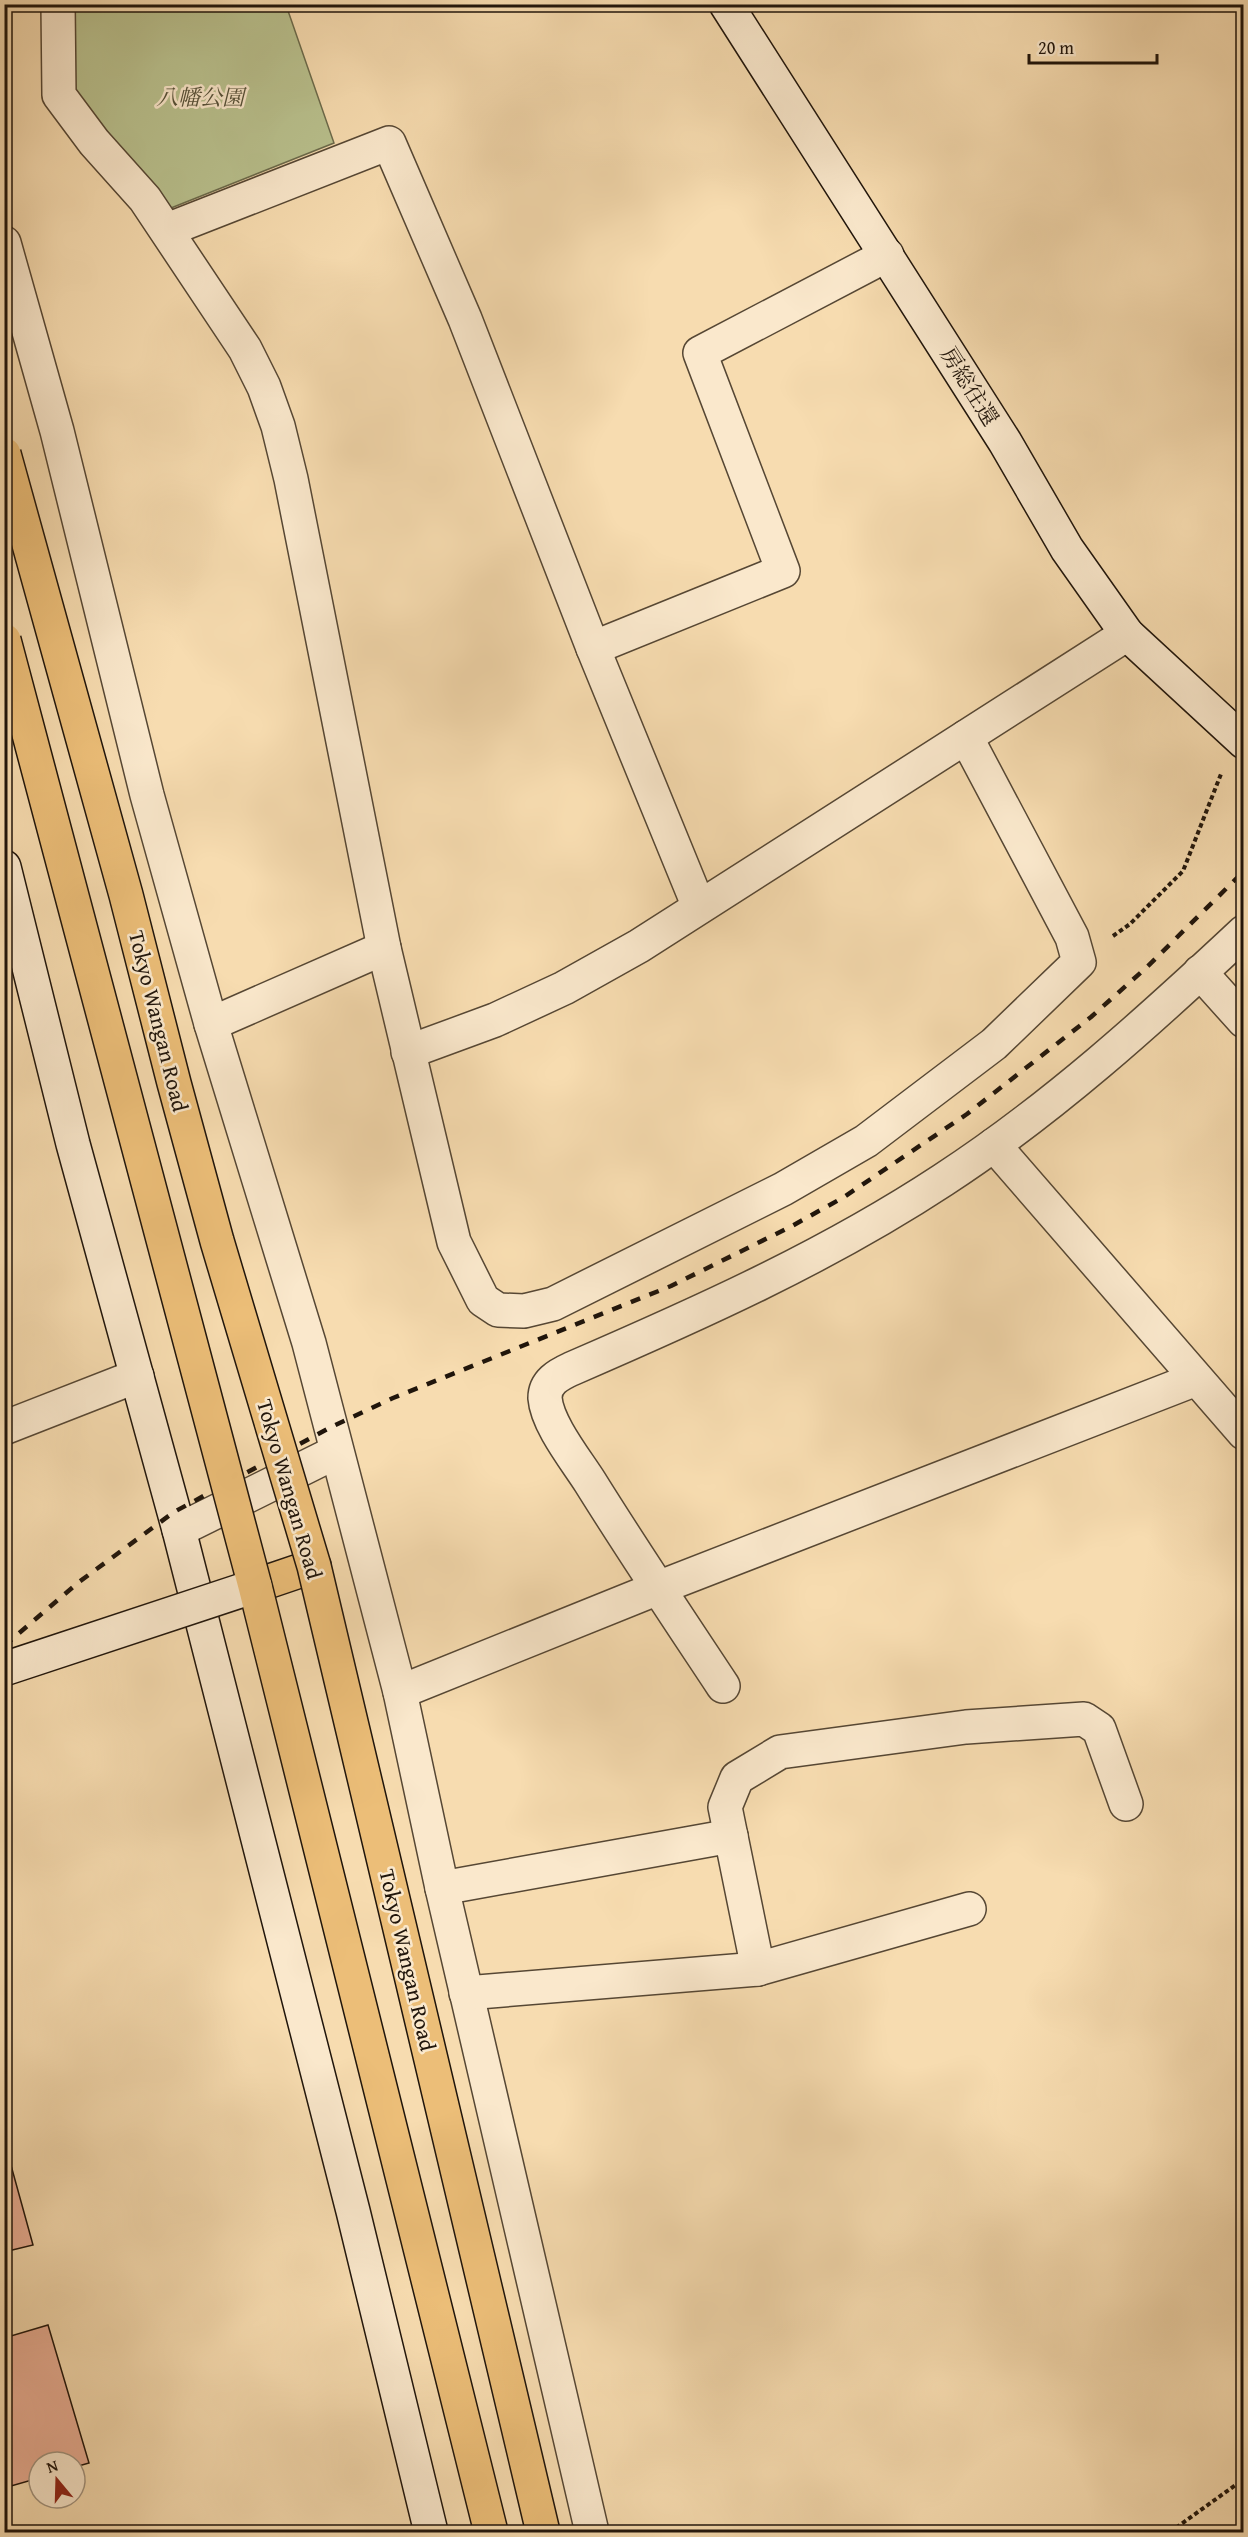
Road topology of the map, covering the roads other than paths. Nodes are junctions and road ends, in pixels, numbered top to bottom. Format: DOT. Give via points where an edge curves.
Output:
graph roads {
  1 [pos="58,4"];
  2 [pos="726,4"];
  3 [pos="167,230"];
  4 [pos="4,243"];
  5 [pos="887,255"];
  6 [pos="4,454"];
  7 [pos="1127,634"];
  8 [pos="4,640"];
  9 [pos="593,648"];
  10 [pos="966,737"];
  11 [pos="1240,739"];
  12 [pos="4,867"];
  13 [pos="699,907"];
  14 [pos="1244,932"];
  15 [pos="384,948"];
  16 [pos="1200,972"];
  17 [pos="1244,1021"];
  18 [pos="211,1024"];
  19 [pos="408,1052"];
  20 [pos="994,1145"];
  21 [pos="137,1376"];
  22 [pos="1196,1379"];
  23 [pos="4,1428"];
  24 [pos="1244,1433"];
  25 [pos="336,1452"];
  26 [pos="179,1530"];
  27 [pos="314,1566"];
  28 [pos="255,1586"];
  29 [pos="658,1588"];
  30 [pos="4,1669"];
  31 [pos="723,1686"];
  32 [pos="400,1692"];
  33 [pos="1126,1804"];
  34 [pos="731,1836"];
  35 [pos="442,1888"];
  36 [pos="969,1909"];
  37 [pos="758,1968"];
  38 [pos="466,1993"];
  39 [pos="431,2532"];
  40 [pos="491,2532"];
  41 [pos="543,2532"];
  42 [pos="592,2532"];
  1 -- 3 [label="street" via="59,95"];
  2 -- 5 [label="street, 房総往還"];
  3 -- 9 [label="street" via="388,143 465,319"];
  3 -- 15 [label="street" via="245,349 278,426"];
  4 -- 18 [label="street" via="57,431 147,795"];
  5 -- 7 [label="street, 房総往還" via="1067,549"];
  5 -- 9 [label="street" via="700,353 783,571"];
  6 -- 27 [label="highway, Tokyo Wangan Road, bridge" via="214,1230"];
  7 -- 10 [label="street"];
  7 -- 11 [label="street, 房総往還"];
  8 -- 28 [label="highway, bridge"];
  9 -- 13 [label="street"];
  10 -- 13 [label="street"];
  10 -- 19 [label="street" via="1072,937 1079,962 994,1044 866,1141 783,1189 553,1304 524,1311 498,1310 483,1300 454,1242"];
  12 -- 21 [label="street" via="73,1144"];
  13 -- 19 [label="street" via="564,988 495,1020"];
  14 -- 16 [label="street"];
  15 -- 18 [label="street"];
  15 -- 19 [label="street"];
  16 -- 17 [label="street"];
  16 -- 20 [label="street" via="1101,1062"];
  18 -- 25 [label="street" via="309,1343"];
  20 -- 22 [label="street"];
  20 -- 29 [label="street" via="863,1229 723,1302 571,1369 548,1384 545,1397 559,1433"];
  21 -- 23 [label="street"];
  21 -- 26 [label="street"];
  22 -- 24 [label="street"];
  22 -- 29 [label="street"];
  25 -- 26 [label="street"];
  25 -- 32 [label="street"];
  26 -- 39 [label="street"];
  27 -- 28 [label="highway"];
  27 -- 41 [label="highway, Tokyo Wangan Road, bridge"];
  28 -- 30 [label="street, bridge"];
  28 -- 40 [label="highway, bridge"];
  29 -- 31 [label="street"];
  29 -- 32 [label="street"];
  32 -- 35 [label="street"];
  33 -- 34 [label="street" via="1099,1729 1084,1719 966,1727 780,1752 737,1778 725,1807"];
  34 -- 35 [label="street"];
  34 -- 37 [label="street"];
  35 -- 38 [label="street"];
  36 -- 37 [label="street"];
  37 -- 38 [label="street"];
  38 -- 42 [label="street"];
}
